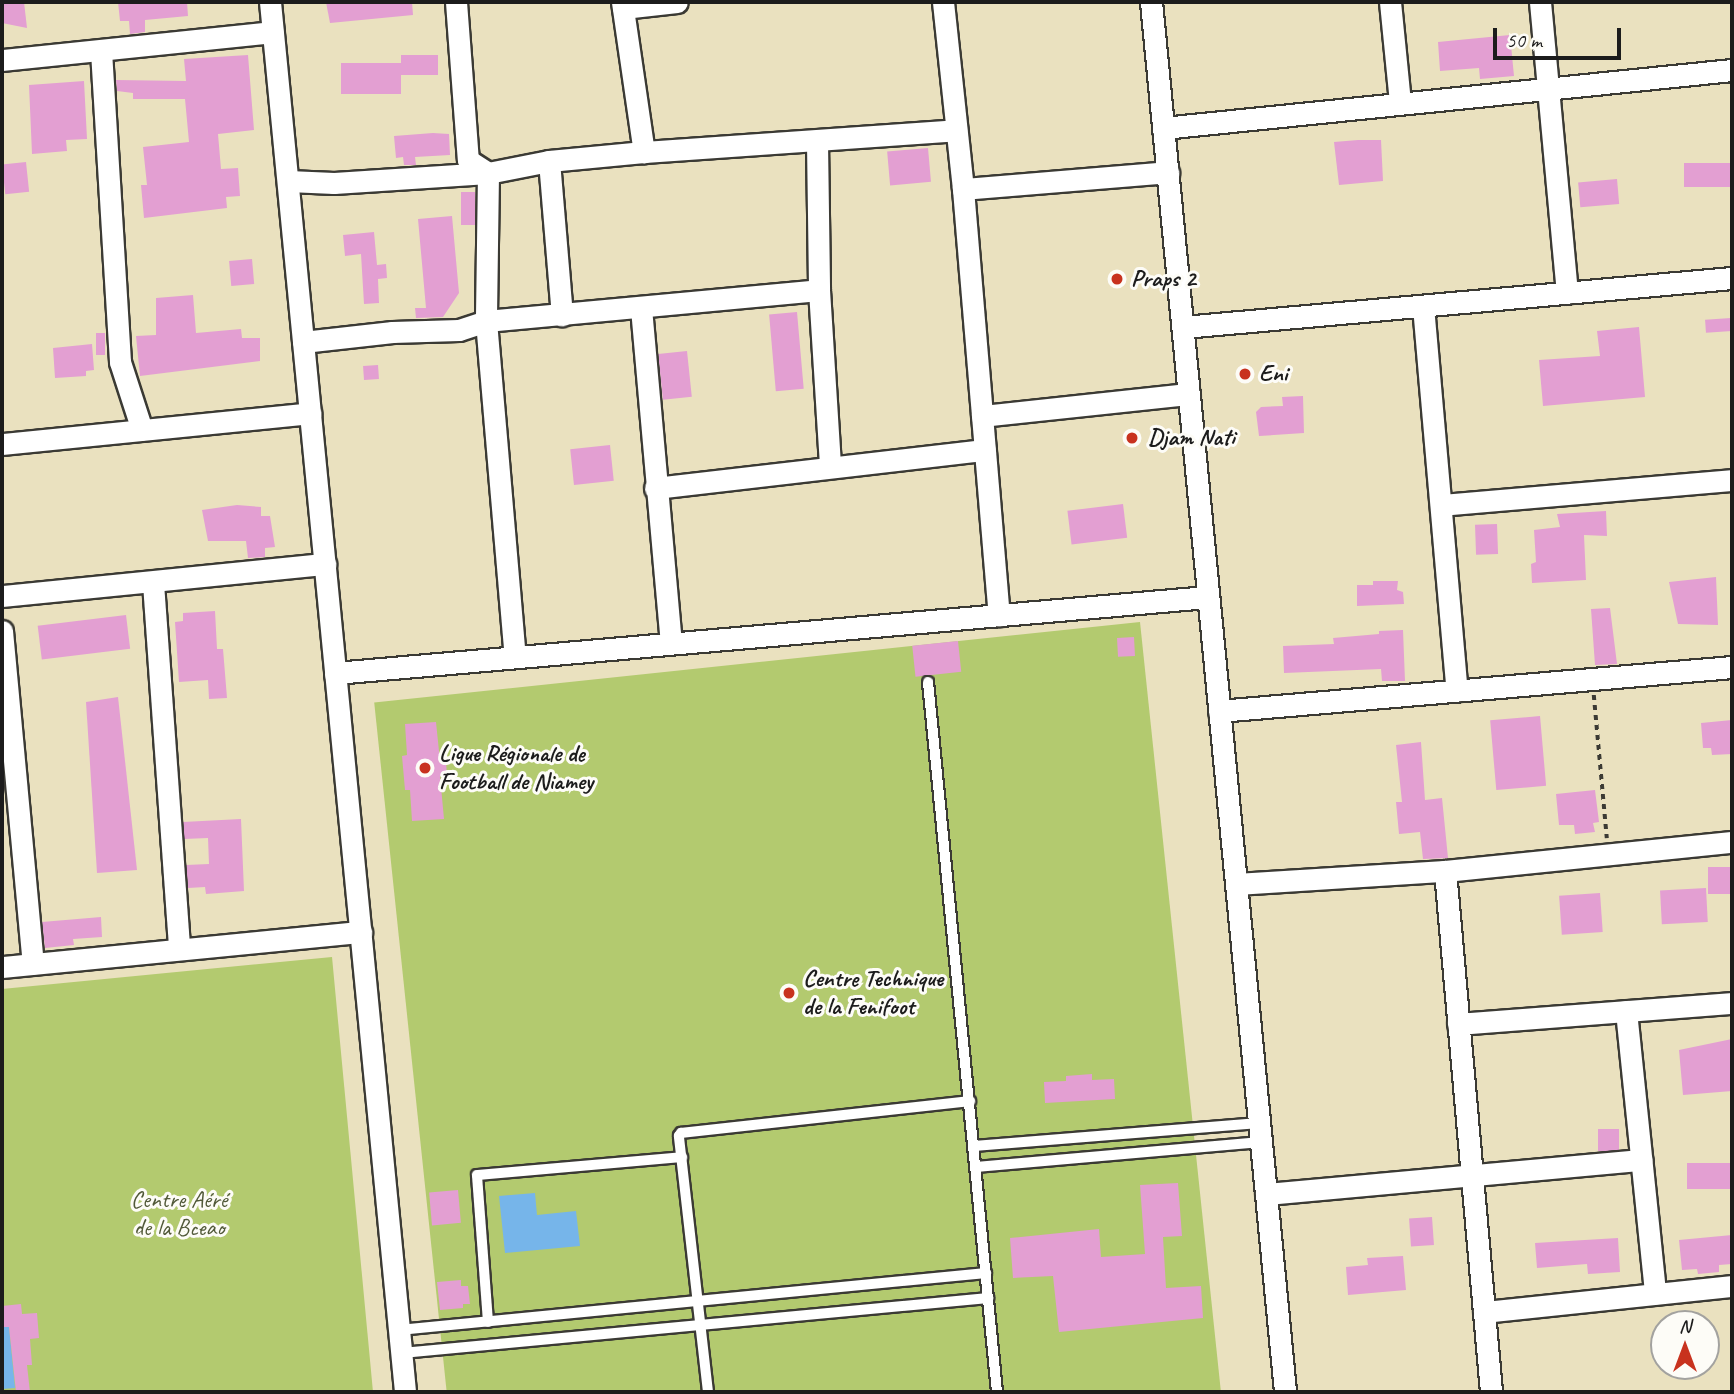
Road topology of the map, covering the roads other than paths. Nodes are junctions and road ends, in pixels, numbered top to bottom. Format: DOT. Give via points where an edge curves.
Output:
graph roads {
  1 [pos="270,2"];
  2 [pos="456,2"];
  3 [pos="677,2"];
  4 [pos="943,2"];
  5 [pos="1151,2"];
  6 [pos="1390,2"];
  7 [pos="1540,2"];
  8 [pos="622,5"];
  9 [pos="273,32"];
  10 [pos="101,51"];
  11 [pos="2,60"];
  12 [pos="1732,70"];
  13 [pos="1548,88"];
  14 [pos="1400,103"];
  15 [pos="1163,128"];
  16 [pos="956,130"];
  17 [pos="817,142"];
  18 [pos="644,152"];
  19 [pos="549,161"];
  20 [pos="1168,172"];
  21 [pos="488,173"];
  22 [pos="288,181"];
  23 [pos="962,189"];
  24 [pos="1732,278"];
  25 [pos="820,290"];
  26 [pos="1567,293"];
  27 [pos="1423,306"];
  28 [pos="641,309"];
  29 [pos="562,315"];
  30 [pos="486,321"];
  31 [pos="1182,327"];
  32 [pos="303,342"];
  33 [pos="1189,394"];
  34 [pos="310,413"];
  35 [pos="982,416"];
  36 [pos="142,430"];
  37 [pos="2,444"];
  38 [pos="985,450"];
  39 [pos="830,467"];
  40 [pos="1732,480"];
  41 [pos="655,488"];
  42 [pos="1441,505"];
  43 [pos="325,565"];
  44 [pos="153,583"];
  45 [pos="2,596"];
  46 [pos="1208,597"];
  47 [pos="999,615"];
  48 [pos="2,631"];
  49 [pos="671,643"];
  50 [pos="514,657"];
  51 [pos="1732,667"];
  52 [pos="335,673"];
  53 [pos="928,682"];
  54 [pos="1457,691"];
  55 [pos="1219,711"];
  56 [pos="10,814"];
  57 [pos="1732,842"];
  58 [pos="1445,871"];
  59 [pos="1236,884"];
  60 [pos="361,932"];
  61 [pos="179,949"];
  62 [pos="33,964"];
  63 [pos="2,967"];
  64 [pos="1732,1003"];
  65 [pos="1626,1011"];
  66 [pos="1458,1024"];
  67 [pos="970,1101"];
  68 [pos="1260,1133"];
  69 [pos="974,1146"];
  70 [pos="682,1157"];
  71 [pos="1641,1160"];
  72 [pos="976,1167"];
  73 [pos="1472,1175"];
  74 [pos="1266,1194"];
  75 [pos="985,1273"];
  76 [pos="1732,1286"];
  77 [pos="1655,1294"];
  78 [pos="988,1298"];
  79 [pos="699,1301"];
  80 [pos="1484,1312"];
  81 [pos="488,1322"];
  82 [pos="701,1326"];
  83 [pos="399,1330"];
  84 [pos="402,1353"];
  85 [pos="405,1392"];
  86 [pos="708,1392"];
  87 [pos="997,1392"];
  88 [pos="1285,1392"];
  89 [pos="1491,1392"];
  1 -- 9 [label="street"];
  2 -- 21 [label="street" via="468,160"];
  3 -- 8 [label="street"];
  4 -- 16 [label="street"];
  5 -- 15 [label="street"];
  6 -- 14 [label="street"];
  7 -- 13 [label="street"];
  8 -- 18 [label="street"];
  9 -- 10 [label="street"];
  9 -- 22 [label="street"];
  10 -- 11 [label="street"];
  10 -- 36 [label="street" via="120,362"];
  12 -- 13 [label="street"];
  13 -- 14 [label="street"];
  13 -- 26 [label="street"];
  14 -- 15 [label="street"];
  15 -- 20 [label="street"];
  16 -- 17 [label="street"];
  16 -- 23 [label="street"];
  17 -- 18 [label="street"];
  17 -- 25 [label="street"];
  18 -- 19 [label="street"];
  19 -- 21 [label="street"];
  19 -- 29 [label="street"];
  20 -- 23 [label="street"];
  20 -- 31 [label="street"];
  21 -- 22 [label="street" via="334,183"];
  21 -- 30 [label="street"];
  22 -- 32 [label="street"];
  23 -- 35 [label="street"];
  24 -- 26 [label="street"];
  25 -- 28 [label="street"];
  25 -- 39 [label="street"];
  26 -- 27 [label="street"];
  27 -- 31 [label="street"];
  27 -- 42 [label="street"];
  28 -- 29 [label="street"];
  28 -- 41 [label="street"];
  29 -- 30 [label="street"];
  30 -- 32 [label="street" via="459,330"];
  30 -- 50 [label="street"];
  31 -- 33 [label="street"];
  32 -- 34 [label="street"];
  33 -- 35 [label="street"];
  33 -- 46 [label="street"];
  34 -- 36 [label="street"];
  34 -- 43 [label="street"];
  35 -- 38 [label="street"];
  36 -- 37 [label="street"];
  38 -- 39 [label="street"];
  38 -- 47 [label="street"];
  39 -- 41 [label="street"];
  40 -- 42 [label="street"];
  41 -- 49 [label="street"];
  42 -- 54 [label="street"];
  43 -- 44 [label="street"];
  43 -- 52 [label="street"];
  44 -- 45 [label="street"];
  44 -- 61 [label="street"];
  46 -- 47 [label="street"];
  46 -- 55 [label="street"];
  47 -- 49 [label="street"];
  48 -- 56 [label="street"];
  49 -- 50 [label="street"];
  50 -- 52 [label="street"];
  51 -- 54 [label="street"];
  52 -- 60 [label="street"];
  53 -- 67 [label="lane"];
  54 -- 55 [label="street"];
  55 -- 59 [label="street"];
  56 -- 62 [label="street"];
  57 -- 58 [label="street"];
  58 -- 59 [label="street"];
  58 -- 66 [label="street"];
  59 -- 68 [label="street"];
  60 -- 61 [label="street"];
  60 -- 83 [label="street"];
  61 -- 62 [label="street"];
  62 -- 63 [label="street"];
  64 -- 65 [label="street"];
  65 -- 66 [label="street"];
  65 -- 71 [label="street"];
  66 -- 73 [label="street"];
  67 -- 69 [label="lane"];
  67 -- 70 [label="lane" via="685,1130 679,1136"];
  68 -- 69 [label="lane"];
  68 -- 72 [label="lane" via="1192,1151"];
  68 -- 74 [label="street"];
  69 -- 72 [label="lane"];
  70 -- 79 [label="lane"];
  70 -- 81 [label="lane" via="477,1175"];
  71 -- 73 [label="street"];
  71 -- 77 [label="street"];
  72 -- 75 [label="lane"];
  73 -- 74 [label="street"];
  73 -- 80 [label="street"];
  74 -- 88 [label="street"];
  75 -- 78 [label="lane"];
  75 -- 79 [label="lane"];
  76 -- 77 [label="street"];
  77 -- 80 [label="street"];
  78 -- 82 [label="lane"];
  78 -- 87 [label="lane"];
  79 -- 81 [label="lane"];
  79 -- 82 [label="lane"];
  80 -- 89 [label="street"];
  81 -- 83 [label="lane"];
  82 -- 84 [label="lane"];
  82 -- 86 [label="lane"];
  83 -- 84 [label="street"];
  84 -- 85 [label="street"];
}
